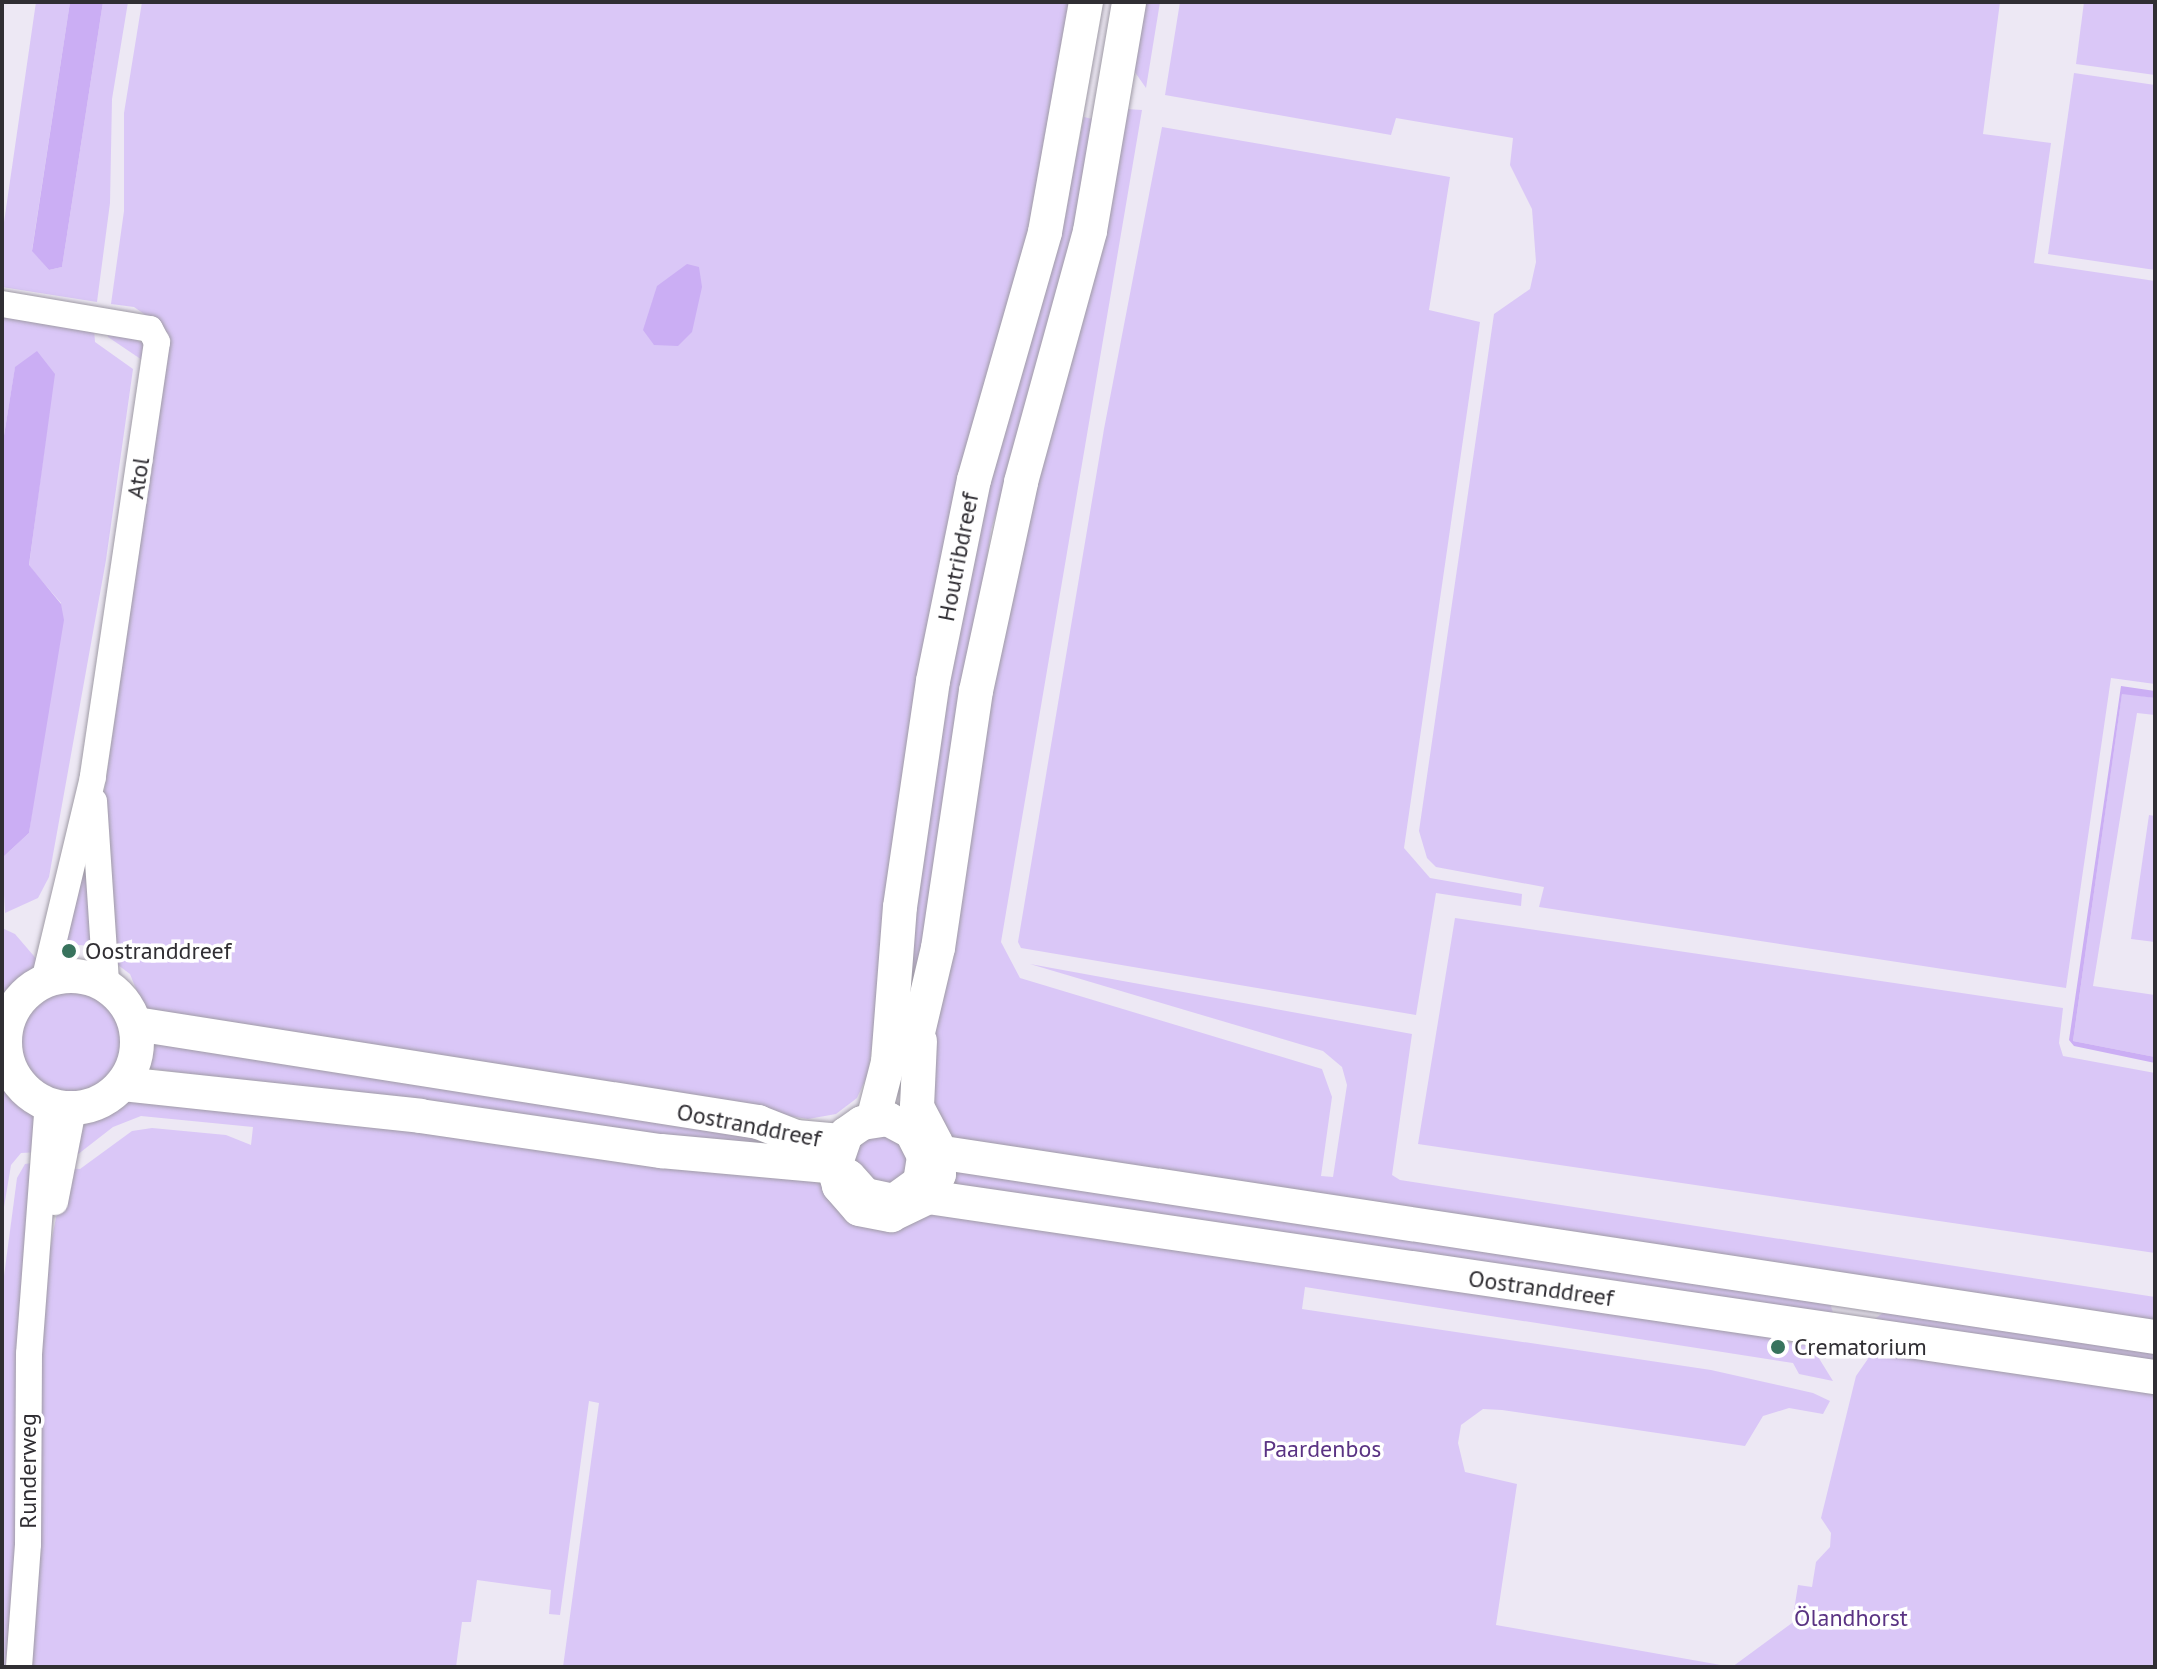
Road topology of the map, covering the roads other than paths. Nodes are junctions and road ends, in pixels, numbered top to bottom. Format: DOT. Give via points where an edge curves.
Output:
graph roads {
  1 [pos="1086,2"];
  2 [pos="1129,2"];
  3 [pos="2,304"];
  4 [pos="93,777"];
  5 [pos="44,981"];
  6 [pos="106,984"];
  7 [pos="9,1004"];
  8 [pos="136,1024"];
  9 [pos="886,1037"];
  10 [pos="5,1061"];
  11 [pos="123,1084"];
  12 [pos="61,1106"];
  13 [pos="758,1122"];
  14 [pos="913,1134"];
  15 [pos="837,1163"];
  16 [pos="928,1197"];
  17 [pos="2155,1337"];
  18 [pos="2155,1377"];
  19 [pos="19,1667"];
  1 -- 9 [label="main road, Houtribdreef" via="1045,232 974,480 933,681"];
  2 -- 14 [label="main road, Houtribdreef" via="1090,231 1021,482 976,691 920,1041 905,1096"];
  3 -- 4 [label="street, Atol" via="150,329 157,342"];
  4 -- 5 [label="street, Atol"];
  4 -- 6 [label="street, Atol"];
  5 -- 6 [label="main road" via="75,975"];
  5 -- 7 [label="main road"];
  6 -- 8 [label="main road"];
  7 -- 10 [label="main road"];
  8 -- 11 [label="main road" via="136,1056"];
  8 -- 13 [label="main road, Oostranddreef"];
  9 -- 13 [label="main road" via="869,1096 854,1110 821,1127"];
  9 -- 14 [label="main road, Houtribdreef" via="885,1085"];
  10 -- 12 [label="main road" via="23,1088"];
  11 -- 12 [label="main road" via="105,1099"];
  11 -- 15 [label="main road, Oostranddreef" via="420,1116 767,1163"];
  12 -- 19 [label="street, Runderweg" via="49,1233 35,1275 29,1354 28,1544"];
  13 -- 15 [label="main road, Oostranddreef" via="796,1137"];
  14 -- 15 [label="main road" via="853,1127"];
  14 -- 15 [label="main road" via="920,1182 894,1201 865,1195"];
  14 -- 16 [label="main road" via="939,1174"];
  14 -- 17 [label="main road, Oostranddreef"];
  15 -- 16 [label="main road" via="859,1209 879,1215 902,1213"];
  16 -- 18 [label="main road, Oostranddreef"];
}
